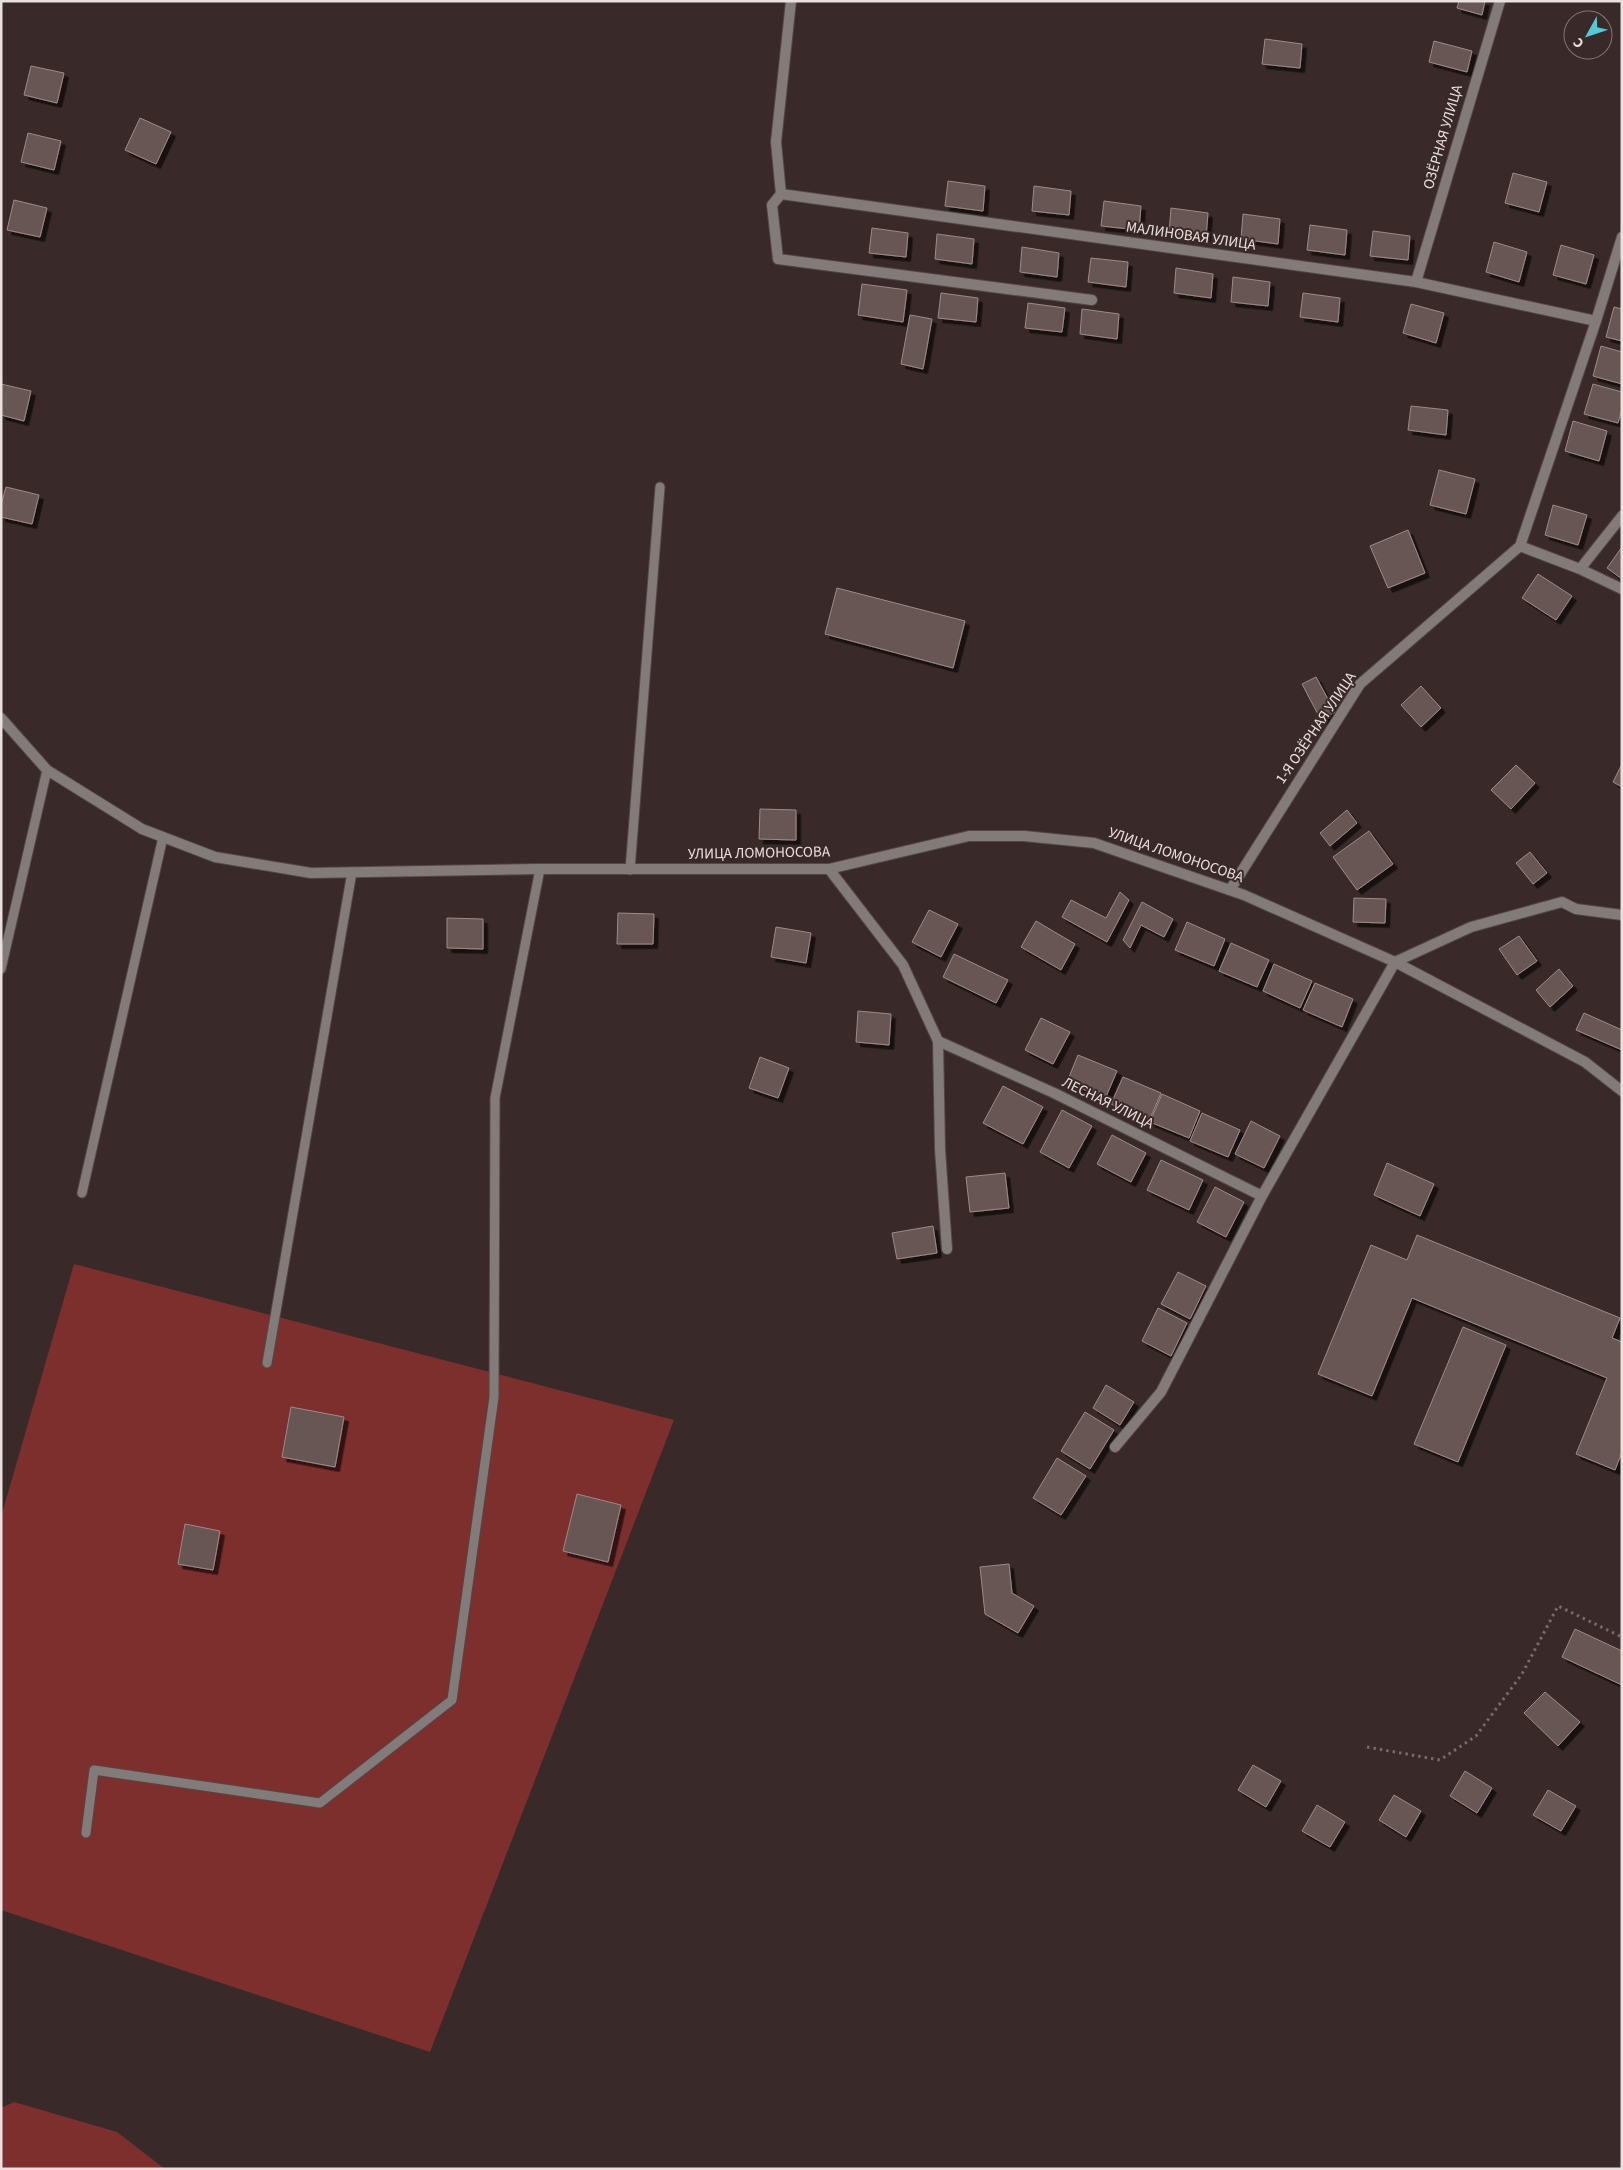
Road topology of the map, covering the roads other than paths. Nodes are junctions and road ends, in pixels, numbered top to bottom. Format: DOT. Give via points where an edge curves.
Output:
graph roads {
  1 [pos="791,1"];
  2 [pos="1500,1"];
  3 [pos="781,194"];
  4 [pos="1622,237"];
  5 [pos="1416,282"];
  6 [pos="1092,300"];
  7 [pos="1596,321"];
  8 [pos="660,488"];
  9 [pos="1622,516"];
  10 [pos="1520,546"];
  11 [pos="1580,569"];
  12 [pos="1622,589"];
  13 [pos="1,718"];
  14 [pos="48,770"];
  15 [pos="163,836"];
  16 [pos="540,869"];
  17 [pos="829,869"];
  18 [pos="630,870"];
  19 [pos="352,872"];
  20 [pos="1230,890"];
  21 [pos="1622,915"];
  22 [pos="1395,962"];
  23 [pos="1,968"];
  24 [pos="938,1041"];
  25 [pos="1622,1091"];
  26 [pos="82,1193"];
  27 [pos="1262,1196"];
  28 [pos="947,1249"];
  29 [pos="268,1363"];
  30 [pos="1115,1447"];
  31 [pos="86,1833"];
  1 -- 3 [label="street" via="776,142"];
  2 -- 5 [label="street, ОЗЁРНАЯ УЛИЦА"];
  3 -- 5 [label="street, МАЛИНОВАЯ УЛИЦА"];
  3 -- 6 [label="street" via="772,205 778,259"];
  4 -- 7 [label="street"];
  5 -- 7 [label="street, МАЛИНОВАЯ УЛИЦА"];
  7 -- 10 [label="street"];
  8 -- 18 [label="lane"];
  9 -- 11 [label="street"];
  10 -- 11 [label="street"];
  10 -- 20 [label="street, 1-Я ОЗЁРНАЯ УЛИЦА" via="1360,684"];
  11 -- 12 [label="street"];
  13 -- 14 [label="street, УЛИЦА ЛОМОНОСОВА"];
  14 -- 15 [label="street, УЛИЦА ЛОМОНОСОВА" via="142,829"];
  14 -- 23 [label="lane"];
  15 -- 19 [label="street, УЛИЦА ЛОМОНОСОВА" via="215,856 311,873"];
  15 -- 26 [label="lane"];
  16 -- 18 [label="street, УЛИЦА ЛОМОНОСОВА"];
  16 -- 19 [label="street, УЛИЦА ЛОМОНОСОВА"];
  16 -- 31 [label="lane" via="495,1098 494,1397 452,1700 320,1803 94,1770"];
  17 -- 18 [label="street, УЛИЦА ЛОМОНОСОВА"];
  17 -- 20 [label="street, УЛИЦА ЛОМОНОСОВА" via="969,836 1024,836 1094,843"];
  17 -- 24 [label="street" via="903,965"];
  19 -- 29 [label="lane"];
  20 -- 22 [label="street, УЛИЦА ЛОМОНОСОВА"];
  21 -- 22 [label="street" via="1576,908 1562,902 1471,927"];
  22 -- 25 [label="street, УЛИЦА ЛОМОНОСОВА" via="1585,1062"];
  22 -- 27 [label="street"];
  24 -- 27 [label="street, ЛЕСНАЯ УЛИЦА" via="1054,1093"];
  24 -- 28 [label="street" via="940,1149"];
  27 -- 30 [label="street" via="1161,1392"];
}
